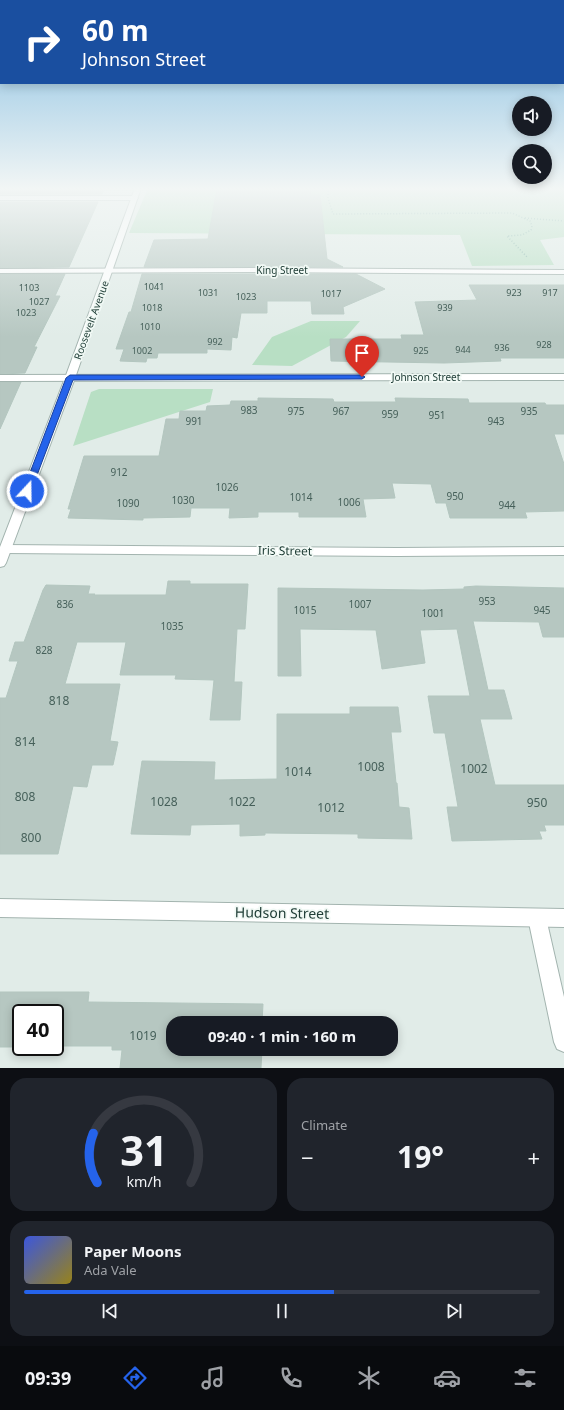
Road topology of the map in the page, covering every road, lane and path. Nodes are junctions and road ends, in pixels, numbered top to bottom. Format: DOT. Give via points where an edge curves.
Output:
graph roads {
  1 [pos="121,238"];
  2 [pos="509,238"];
  3 [pos="0,271"];
  4 [pos="109,271"];
  5 [pos="553,272"];
  6 [pos="564,272"];
  7 [pos="0,378"];
  8 [pos="70,378"];
  9 [pos="564,378"];
  10 [pos="5,549"];
  11 [pos="564,551"];
  12 [pos="0,563"];
  13 [pos="0,908"];
  14 [pos="537,918"];
  15 [pos="564,918"];
  16 [pos="564,1042"];
  1 -- 4 [label="street, Roosevelt Avenue"];
  2 -- 5 [label="path" via="525,256"];
  3 -- 4 [label="street, King Street"];
  4 -- 5 [label="street, King Street"];
  4 -- 8 [label="street, Roosevelt Avenue"];
  5 -- 6 [label="street, King Street"];
  7 -- 8 [label="street, Johnson Street"];
  8 -- 9 [label="street, Johnson Street"];
  8 -- 10 [label="street, Roosevelt Avenue"];
  10 -- 11 [label="street, Iris Street"];
  10 -- 12 [label="street, Roosevelt Avenue"];
  13 -- 14 [label="street, Hudson Street"];
  14 -- 15 [label="street, Hudson Street"];
  14 -- 16 [label="street"];
}
